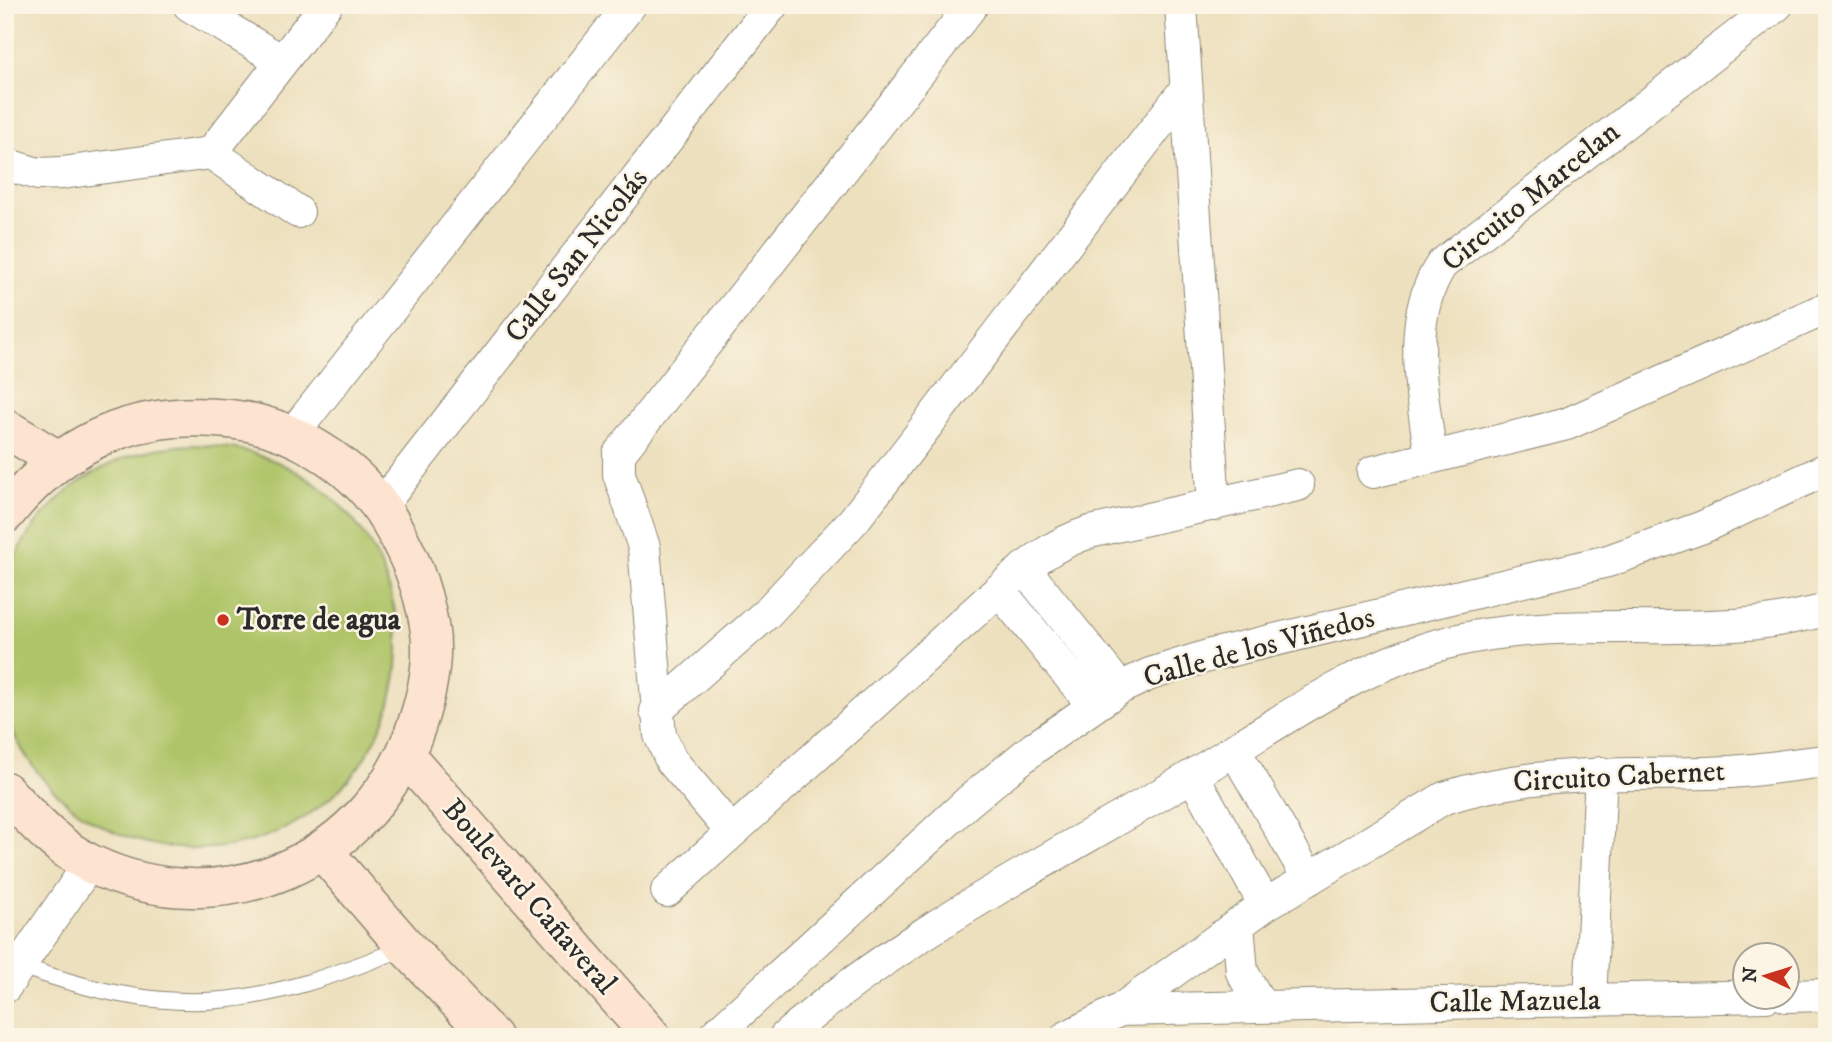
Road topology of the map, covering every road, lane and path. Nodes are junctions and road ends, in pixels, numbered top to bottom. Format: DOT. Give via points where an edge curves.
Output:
graph roads {
  1 [pos="189,5"];
  2 [pos="326,5"];
  3 [pos="630,5"];
  4 [pos="772,5"];
  5 [pos="972,5"];
  6 [pos="1181,5"];
  7 [pos="1777,5"];
  8 [pos="282,61"];
  9 [pos="1185,90"];
  10 [pos="211,153"];
  11 [pos="5,164"];
  12 [pos="298,212"];
  13 [pos="1827,308"];
  14 [pos="5,428"];
  15 [pos="291,436"];
  16 [pos="1432,458"];
  17 [pos="58,460"];
  18 [pos="1827,469"];
  19 [pos="1373,472"];
  20 [pos="1298,485"];
  21 [pos="1214,505"];
  22 [pos="381,506"];
  23 [pos="5,514"];
  24 [pos="1024,568"];
  25 [pos="999,590"];
  26 [pos="1397,610"];
  27 [pos="1827,610"];
  28 [pos="1409,654"];
  29 [pos="1120,688"];
  30 [pos="1093,705"];
  31 [pos="656,711"];
  32 [pos="1235,751"];
  33 [pos="407,756"];
  34 [pos="1827,761"];
  35 [pos="1601,773"];
  36 [pos="1193,776"];
  37 [pos="5,791"];
  38 [pos="731,831"];
  39 [pos="323,851"];
  40 [pos="90,863"];
  41 [pos="1309,879"];
  42 [pos="667,891"];
  43 [pos="1265,905"];
  44 [pos="1238,924"];
  45 [pos="406,947"];
  46 [pos="13,976"];
  47 [pos="1827,995"];
  48 [pos="1800,996"];
  49 [pos="1730,997"];
  50 [pos="1590,1000"];
  51 [pos="1262,1007"];
  52 [pos="1121,1010"];
  53 [pos="492,1037"];
  54 [pos="652,1037"];
  55 [pos="713,1037"];
  56 [pos="785,1037"];
  57 [pos="1067,1037"];
  1 -- 8 [label="street"];
  2 -- 8 [label="street"];
  3 -- 15 [label="street"];
  4 -- 22 [label="street, Calle San Nicolás"];
  5 -- 31 [label="street" via="619,454 619,474 637,521 649,580"];
  6 -- 9 [label="street"];
  7 -- 16 [label="street, Circuito Marcelan" via="1442,264 1429,282 1420,324 1423,400"];
  8 -- 10 [label="street"];
  9 -- 21 [label="street"];
  9 -- 31 [label="street" via="854,520 766,614"];
  10 -- 11 [label="street" via="62,173 38,174"];
  10 -- 12 [label="street"];
  13 -- 16 [label="street" via="1567,424"];
  14 -- 17 [label="street"];
  15 -- 17 [label="street" via="244,420 196,415 160,419 101,435"];
  15 -- 22 [label="street" via="344,469"];
  16 -- 19 [label="street"];
  17 -- 23 [label="street"];
  18 -- 26 [label="street, Calle de los Viñedos" via="1655,546 1582,568"];
  20 -- 21 [label="street"];
  21 -- 24 [label="street" via="1064,541"];
  22 -- 33 [label="street" via="414,563 430,627 427,693"];
  24 -- 25 [label="street"];
  24 -- 29 [label="street"];
  25 -- 30 [label="street"];
  25 -- 38 [label="street"];
  26 -- 28 [label="street"];
  26 -- 29 [label="street, Calle de los Viñedos" via="1211,655"];
  27 -- 28 [label="street, Calle de los Viñedos" via="1748,624 1536,627"];
  28 -- 32 [label="street, Calle de los Viñedos"];
  29 -- 30 [label="street, Calle de los Viñedos"];
  30 -- 55 [label="street, Calle de los Viñedos" via="969,801"];
  31 -- 38 [label="street" via="671,760"];
  32 -- 36 [label="street, Calle de los Viñedos"];
  32 -- 41 [label="street"];
  33 -- 39 [label="street" via="364,817"];
  33 -- 54 [label="street, Boulevard Cañaveral"];
  34 -- 35 [label="street, Circuito Cabernet" via="1732,772"];
  35 -- 41 [label="street, Circuito Cabernet" via="1528,779 1444,798"];
  35 -- 50 [label="street"];
  36 -- 43 [label="street"];
  36 -- 56 [label="street, Calle de los Viñedos" via="887,959"];
  37 -- 40 [label="street" via="43,832"];
  38 -- 42 [label="street"];
  39 -- 40 [label="street" via="268,877 208,888 148,883"];
  39 -- 45 [label="street"];
  40 -- 46 [label="street"];
  41 -- 43 [label="street, Circuito Cabernet"];
  43 -- 44 [label="street, Circuito Cabernet"];
  44 -- 51 [label="street" via="1242,972"];
  44 -- 52 [label="street, Circuito Cabernet"];
  45 -- 46 [label="lane" via="299,987 249,999 197,1004"];
  45 -- 53 [label="street"];
  47 -- 48 [label="street"];
  49 -- 50 [label="street, Calle Mazuela"];
  50 -- 51 [label="street, Calle Mazuela"];
  51 -- 52 [label="street, Calle Mazuela"];
  52 -- 57 [label="street, Circuito Cabernet"];
}
